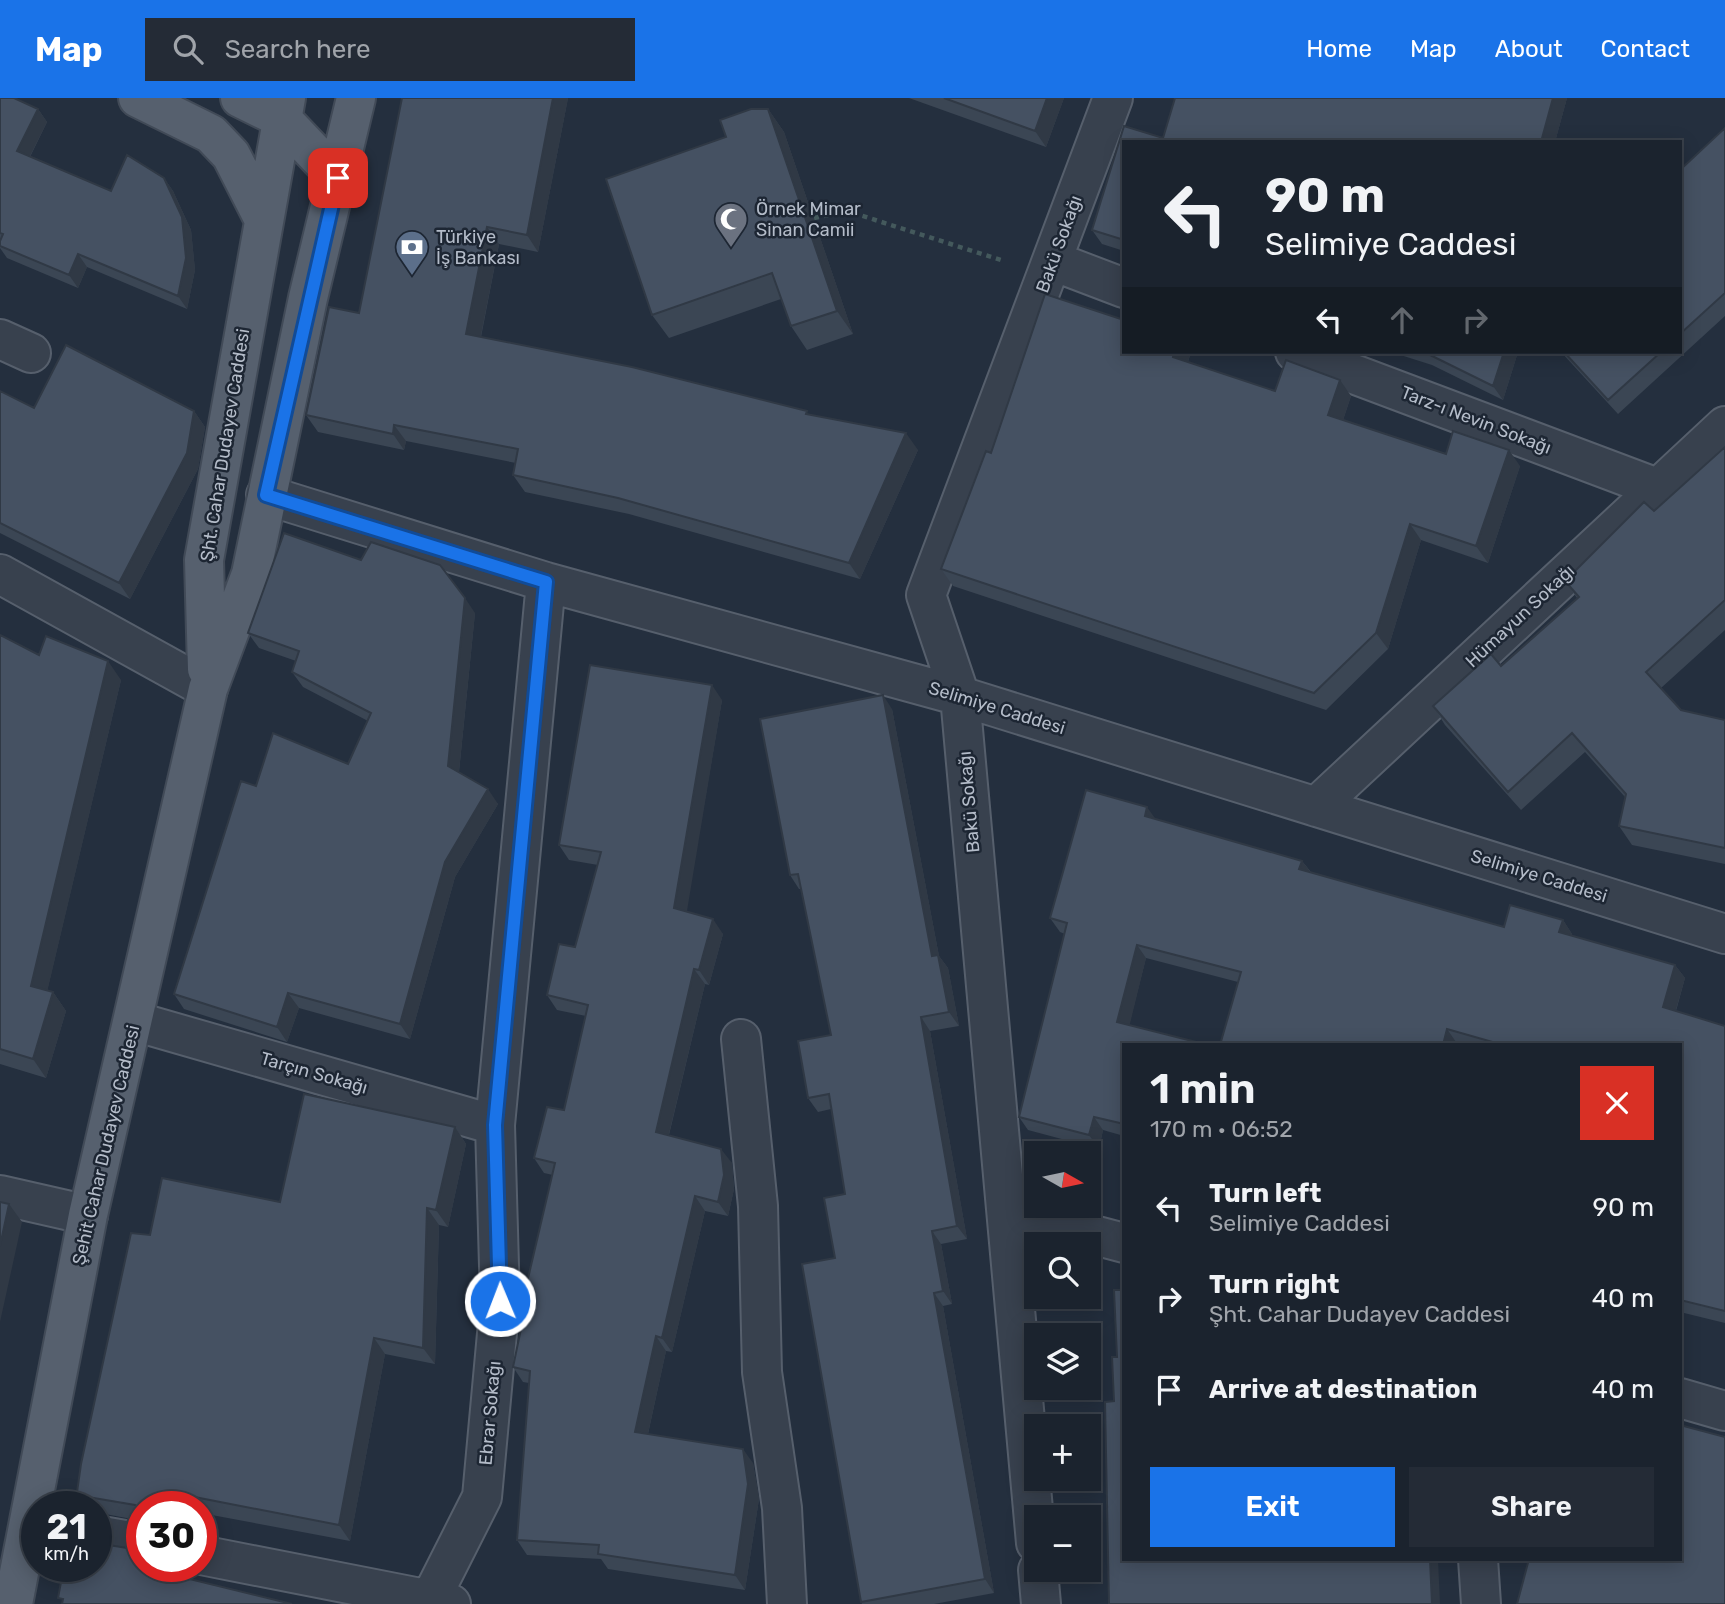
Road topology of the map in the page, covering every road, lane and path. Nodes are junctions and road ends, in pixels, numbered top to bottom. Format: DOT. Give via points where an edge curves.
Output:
graph roads {
  1 [pos="138,98"];
  2 [pos="240,98"];
  3 [pos="356,98"];
  4 [pos="1113,98"];
  5 [pos="283,108"];
  6 [pos="338,178"];
  7 [pos="263,218"];
  8 [pos="814,218"];
  9 [pos="1050,268"];
  10 [pos="1122,287"];
  11 [pos="1300,354"];
  12 [pos="1725,426"];
  13 [pos="1657,488"];
  14 [pos="266,495"];
  15 [pos="0,575"];
  16 [pos="546,582"];
  17 [pos="208,689"];
  18 [pos="960,696"];
  19 [pos="1317,807"];
  20 [pos="1725,934"];
  21 [pos="134,1021"];
  22 [pos="741,1039"];
  23 [pos="495,1125"];
  24 [pos="0,1195"];
  25 [pos="1007,1212"];
  26 [pos="88,1215"];
  27 [pos="1122,1243"];
  28 [pos="1682,1399"];
  29 [pos="1725,1411"];
  30 [pos="38,1491"];
  31 [pos="1033,1505"];
  32 [pos="217,1558"];
  33 [pos="1478,1561"];
  34 [pos="21,1570"];
  35 [pos="1039,1582"];
  36 [pos="436,1602"];
  37 [pos="13,1604"];
  38 [pos="787,1604"];
  39 [pos="1041,1604"];
  40 [pos="1481,1604"];
  1 -- 7 [label="main road" via="211,134 231,155"];
  2 -- 5 [label="main road"];
  3 -- 6 [label="main road"];
  4 -- 9 [label="street, Bakü Sokağı"];
  5 -- 6 [label="main road"];
  5 -- 7 [label="main road, Şht. Cahar Dudayev Caddesi"];
  6 -- 14 [label="main road"];
  7 -- 17 [label="main road, Şht. Cahar Dudayev Caddesi" via="204,560"];
  8 -- 9 [label="path" via="847,211"];
  9 -- 10 [label="street"];
  9 -- 18 [label="street, Bakü Sokağı" via="926,595"];
  11 -- 13 [label="street, Tarz-ı Nevin Sokağı"];
  12 -- 13 [label="street, Hümayun Sokağı"];
  13 -- 19 [label="street, Hümayun Sokağı"];
  14 -- 16 [label="street, Selimiye Caddesi"];
  14 -- 17 [label="main road" via="251,574"];
  15 -- 17 [label="street"];
  16 -- 18 [label="street, Selimiye Caddesi"];
  16 -- 23 [label="street, Ebrar Sokağı"];
  17 -- 21 [label="main road, Şehit Cahar Dudayev Caddesi"];
  18 -- 19 [label="street, Selimiye Caddesi"];
  18 -- 25 [label="street, Bakü Sokağı"];
  19 -- 20 [label="street, Selimiye Caddesi"];
  21 -- 23 [label="street, Tarçın Sokağı"];
  21 -- 26 [label="main road, Şehit Cahar Dudayev Caddesi"];
  22 -- 38 [label="street" via="758,1206 762,1372 782,1508"];
  23 -- 36 [label="street, Ebrar Sokağı" via="500,1301 482,1497"];
  24 -- 26 [label="street"];
  25 -- 27 [label="street"];
  25 -- 31 [label="street, Bakü Sokağı"];
  26 -- 30 [label="main road, Şehit Cahar Dudayev Caddesi"];
  28 -- 29 [label="street"];
  32 -- 36 [label="street"];
  33 -- 40 [label="street"];
  34 -- 37 [label="main road, Şehit Cahar Dudayev Caddesi"];
  35 -- 39 [label="street"];
}
